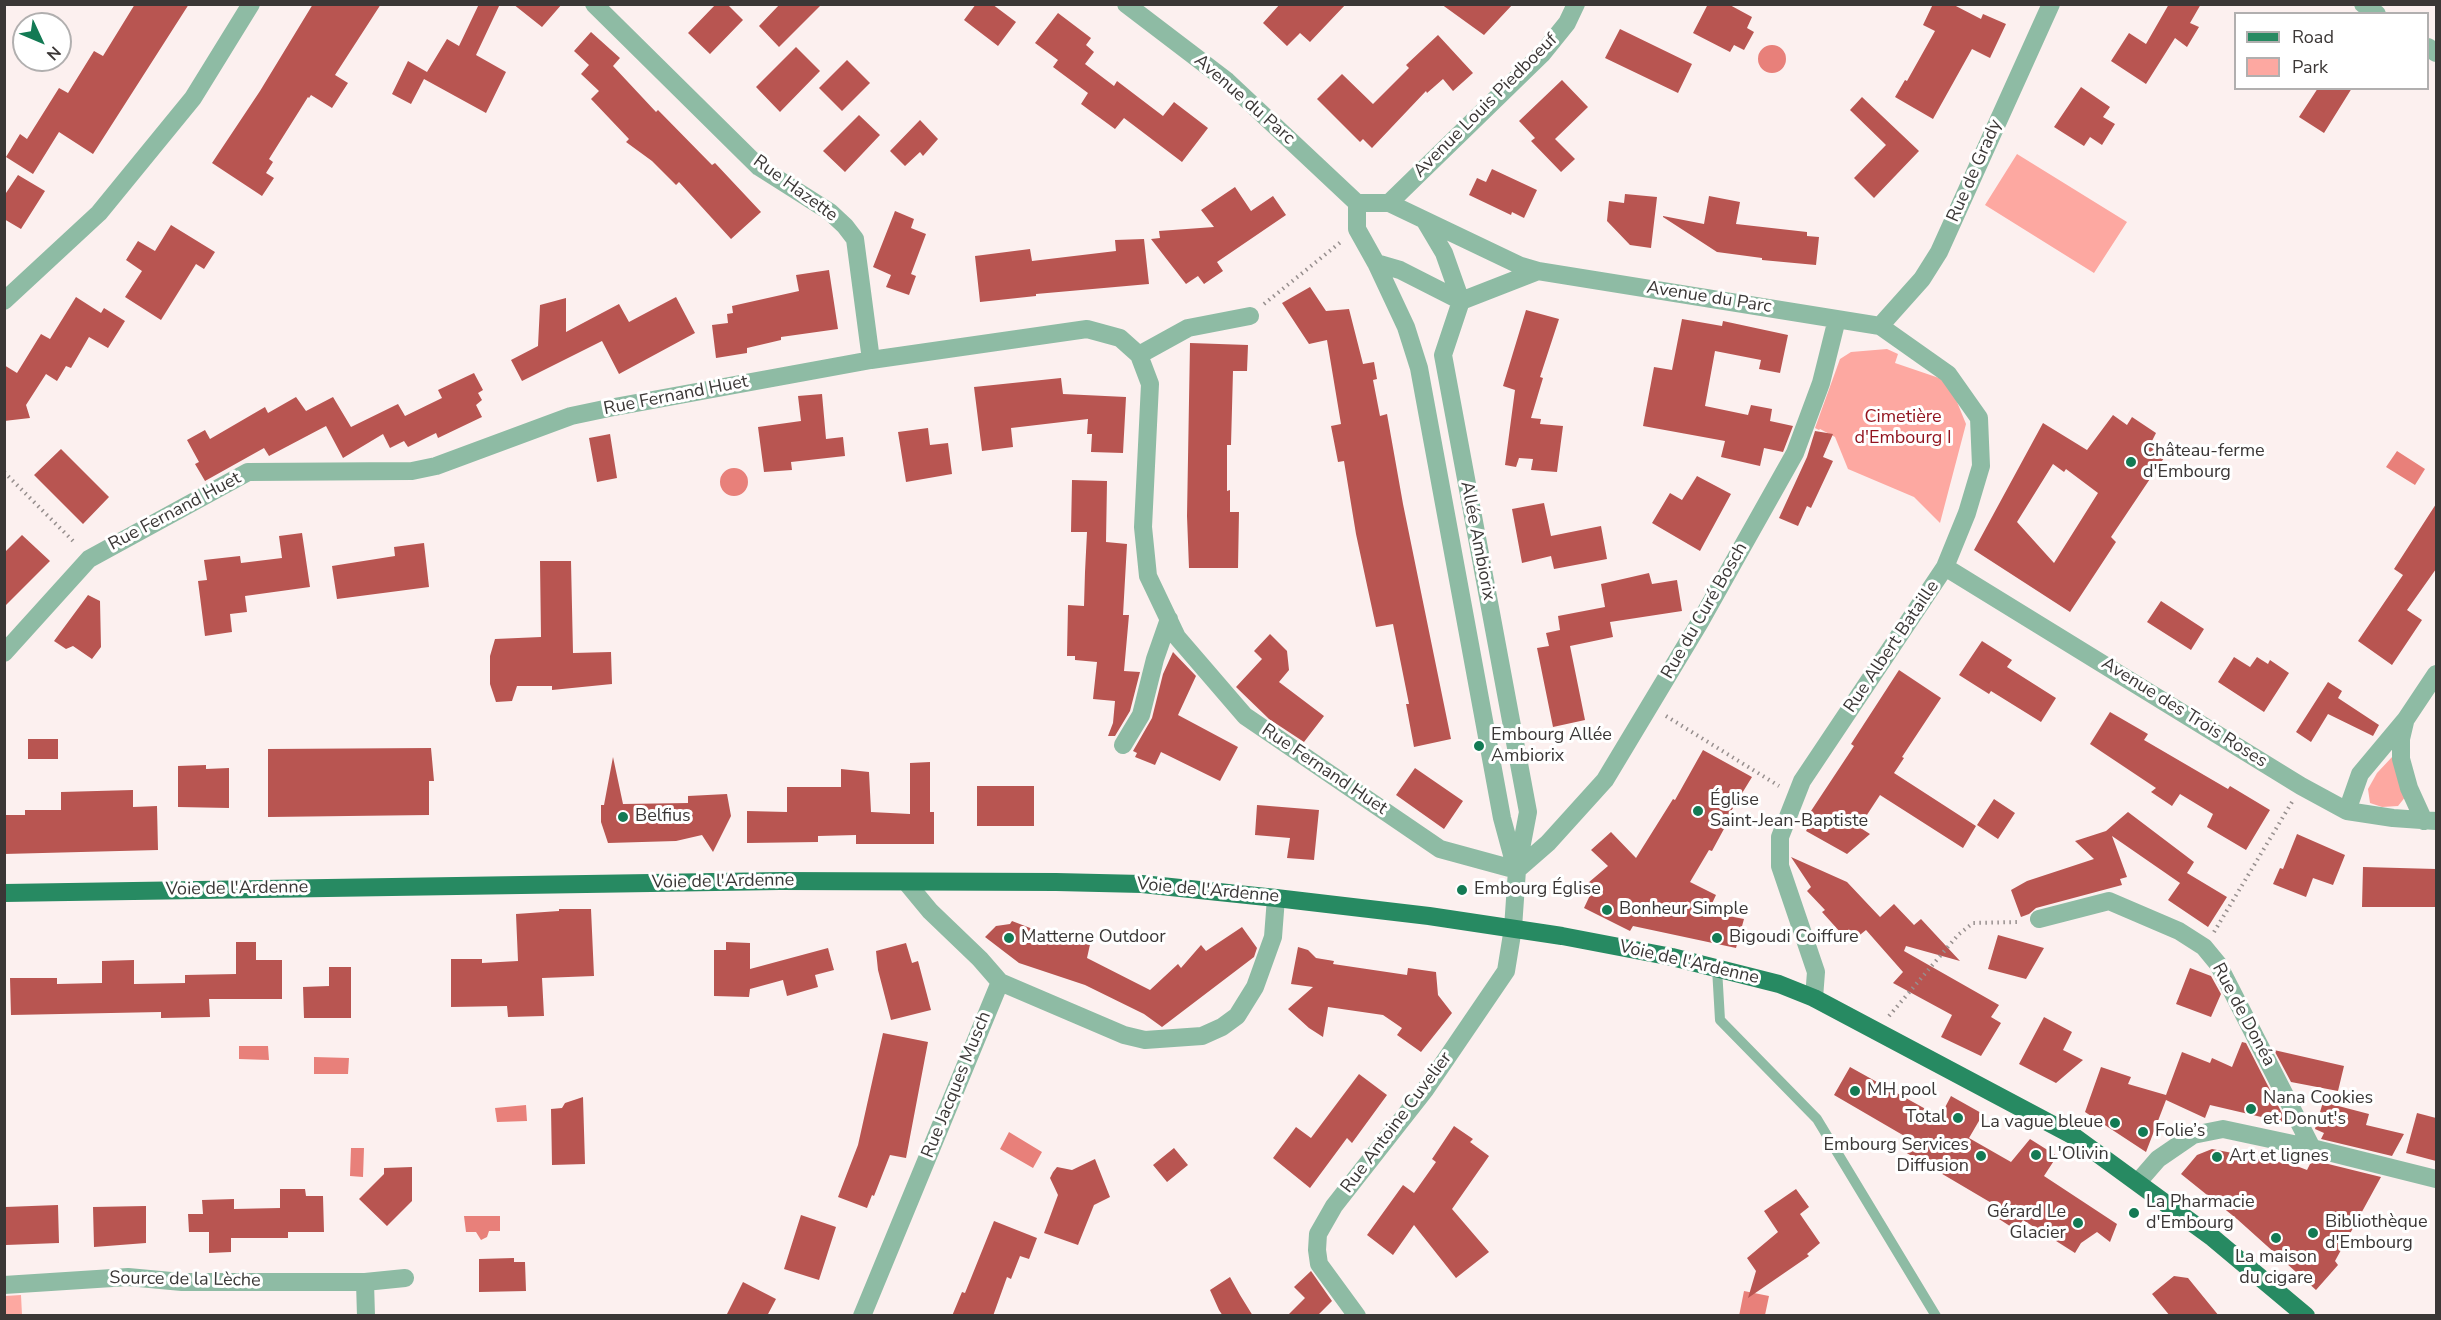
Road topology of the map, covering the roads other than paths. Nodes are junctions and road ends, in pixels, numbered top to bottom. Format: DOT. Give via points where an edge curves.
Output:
graph roads {
  1 [pos="251,4"];
  2 [pos="594,4"];
  3 [pos="1126,4"];
  4 [pos="1576,4"];
  5 [pos="2051,4"];
  6 [pos="1357,203"];
  7 [pos="1389,203"];
  8 [pos="1425,220"];
  9 [pos="1376,262"];
  10 [pos="1538,271"];
  11 [pos="4,301"];
  12 [pos="1461,301"];
  13 [pos="1250,316"];
  14 [pos="1837,319"];
  15 [pos="1880,326"];
  16 [pos="1139,355"];
  17 [pos="871,360"];
  18 [pos="1945,567"];
  19 [pos="1169,619"];
  20 [pos="4,653"];
  21 [pos="2436,674"];
  22 [pos="2406,719"];
  23 [pos="1122,745"];
  24 [pos="2348,811"];
  25 [pos="2430,821"];
  26 [pos="1517,870"];
  27 [pos="906,882"];
  28 [pos="4,893"];
  29 [pos="1276,898"];
  30 [pos="2039,919"];
  31 [pos="1513,928"];
  32 [pos="1717,968"];
  33 [pos="1000,982"];
  34 [pos="1814,998"];
  35 [pos="2312,1148"];
  36 [pos="2436,1179"];
  37 [pos="2138,1182"];
  38 [pos="405,1278"];
  39 [pos="365,1282"];
  40 [pos="4,1286"];
  41 [pos="366,1316"];
  42 [pos="862,1316"];
  43 [pos="1357,1316"];
  44 [pos="1936,1316"];
  45 [pos="2306,1316"];
  1 -- 11 [label="street" via="193,98 99,213"];
  2 -- 17 [label="street, Rue Hazette" via="759,166 845,226 855,239"];
  3 -- 6 [label="street, Avenue du Parc" via="1227,81"];
  4 -- 7 [label="street, Avenue Louis Piedboeuf" via="1542,54"];
  5 -- 15 [label="street, Rue de Grady" via="1939,252 1922,279"];
  6 -- 7 [label="street, Avenue du Parc"];
  6 -- 9 [label="street" via="1357,229"];
  7 -- 8 [label="street, Avenue du Parc"];
  8 -- 10 [label="street, Avenue du Parc"];
  8 -- 12 [label="street" via="1444,253"];
  9 -- 12 [label="street"];
  9 -- 26 [label="street, Allée Ambiorix" via="1406,327 1419,368 1500,806"];
  10 -- 12 [label="street"];
  10 -- 14 [label="street, Avenue du Parc"];
  12 -- 26 [label="street, Allée Ambiorix" via="1443,355 1527,812"];
  13 -- 16 [label="street" via="1188,328"];
  14 -- 15 [label="street, Avenue du Parc"];
  14 -- 26 [label="street, Rue du Curé Bosch" via="1821,383 1795,453 1706,612 1605,780 1548,843"];
  15 -- 18 [label="street, Rue Albert Bataille" via="1948,374 1979,418 1981,466"];
  16 -- 17 [label="street, Rue Fernand Huet" via="1120,338 1087,330"];
  16 -- 19 [label="street, Rue Fernand Huet" via="1150,384 1143,527 1148,576"];
  17 -- 20 [label="street, Rue Fernand Huet" via="571,416 436,466 412,471 248,472 89,559"];
  18 -- 24 [label="street, Avenue des Trois Roses"];
  18 -- 34 [label="street, Rue Albert Bataille" via="1802,781 1780,837 1780,866 1816,972"];
  19 -- 23 [label="street" via="1140,715"];
  19 -- 26 [label="street, Rue Fernand Huet" via="1177,637 1245,716 1440,849"];
  21 -- 22 [label="street"];
  22 -- 24 [label="street" via="2360,774"];
  22 -- 25 [label="street" via="2401,759 2409,788"];
  24 -- 25 [label="street, Avenue des Trois Roses"];
  26 -- 31 [label="street, Allée Ambiorix"];
  27 -- 28 [label="main road, Voie de l'Ardenne"];
  27 -- 29 [label="main road, Voie de l'Ardenne" via="1142,884"];
  27 -- 33 [label="street"];
  29 -- 31 [label="main road, Voie de l'Ardenne"];
  29 -- 33 [label="street" via="1272,937 1255,987 1237,1016 1202,1036 1145,1040 1124,1035"];
  30 -- 35 [label="street, Rue de Donéa" via="2109,901 2179,931 2204,947 2218,964"];
  31 -- 32 [label="main road, Voie de l'Ardenne"];
  31 -- 43 [label="street, Rue Antoine Cuvelier" via="1506,971 1480,1012 1317,1234 1319,1264"];
  32 -- 34 [label="main road, Voie de l'Ardenne" via="1779,984"];
  32 -- 44 [label="lane" via="1720,1020 1817,1119"];
  33 -- 42 [label="street, Rue Jacques Musch"];
  34 -- 37 [label="main road, Voie de l'Ardenne" via="2072,1135"];
  35 -- 36 [label="street"];
  35 -- 37 [label="street" via="2223,1130 2193,1135 2158,1159"];
  37 -- 45 [label="main road, Voie de l'Ardenne"];
  38 -- 39 [label="street, Source de la Lèche"];
  39 -- 40 [label="street, Source de la Lèche" via="182,1282 128,1277"];
  39 -- 41 [label="street"];
}
